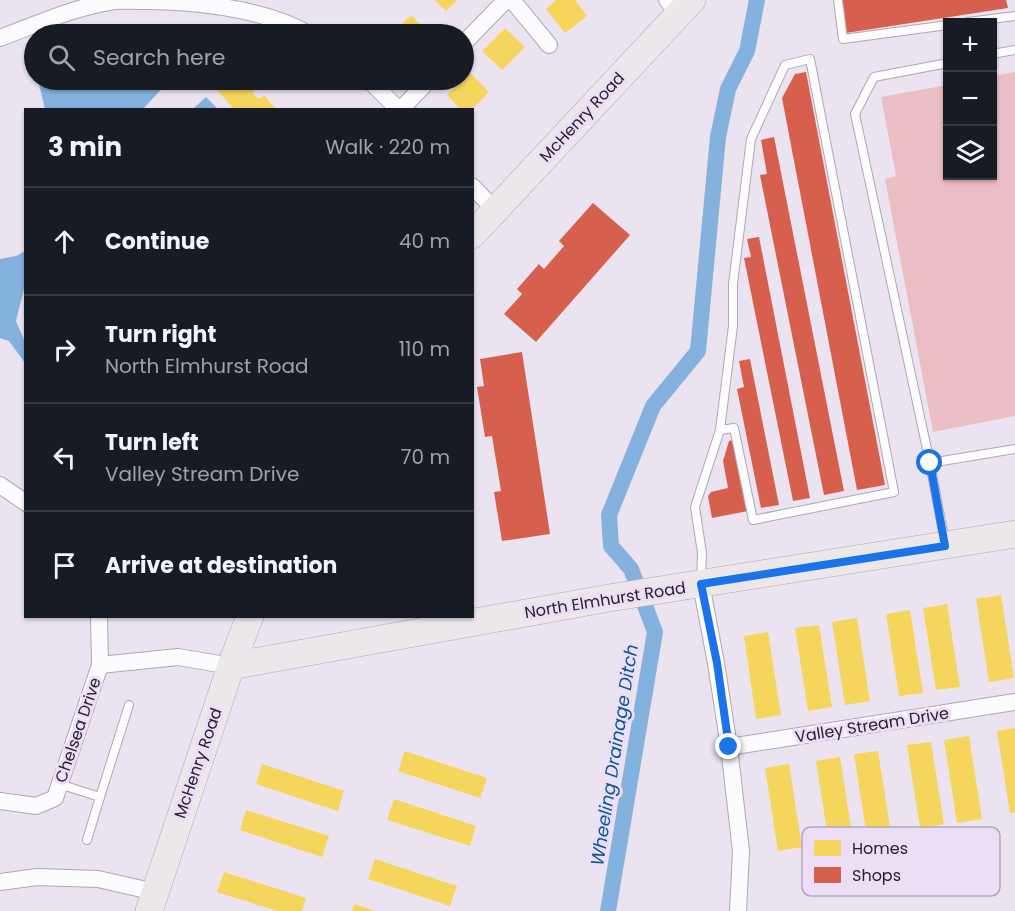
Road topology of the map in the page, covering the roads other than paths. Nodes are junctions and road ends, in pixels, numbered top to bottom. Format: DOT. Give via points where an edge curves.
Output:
graph roads {
  1 [pos="506,0"];
  2 [pos="512,0"];
  3 [pos="838,0"];
  4 [pos="241,5"];
  5 [pos="679,5"];
  6 [pos="56,8"];
  7 [pos="1015,16"];
  8 [pos="997,18"];
  9 [pos="26,24"];
  10 [pos="286,24"];
  11 [pos="24,25"];
  12 [pos="943,26"];
  13 [pos="474,33"];
  14 [pos="0,38"];
  15 [pos="549,45"];
  16 [pos="1015,50"];
  17 [pos="997,53"];
  18 [pos="943,64"];
  19 [pos="379,90"];
  20 [pos="419,90"];
  21 [pos="397,108"];
  22 [pos="401,108"];
  23 [pos="474,188"];
  24 [pos="495,210"];
  25 [pos="474,233"];
  26 [pos="720,430"];
  27 [pos="1015,449"];
  28 [pos="930,463"];
  29 [pos="0,485"];
  30 [pos="24,502"];
  31 [pos="1015,534"];
  32 [pos="945,546"];
  33 [pos="689,586"];
  34 [pos="99,618"];
  35 [pos="249,618"];
  36 [pos="100,665"];
  37 [pos="231,666"];
  38 [pos="1015,702"];
  39 [pos="129,705"];
  40 [pos="729,747"];
  41 [pos="59,784"];
  42 [pos="100,797"];
  43 [pos="0,801"];
  44 [pos="87,840"];
  45 [pos="0,882"];
  46 [pos="152,901"];
  47 [pos="738,911"];
  1 -- 13 [label="street"];
  2 -- 15 [label="street"];
  3 -- 12 [label="lane" via="843,39"];
  4 -- 6 [label="street" via="161,1"];
  4 -- 10 [label="street"];
  5 -- 24 [label="main road, McHenry Road"];
  6 -- 9 [label="street"];
  7 -- 8 [label="lane"];
  11 -- 14 [label="street"];
  16 -- 17 [label="lane"];
  18 -- 28 [label="lane" via="874,77 855,114"];
  19 -- 21 [label="street"];
  20 -- 22 [label="street"];
  23 -- 24 [label="street"];
  24 -- 25 [label="main road, McHenry Road"];
  26 -- 26 [label="lane" via="751,139 785,65 810,59 894,492 753,520 734,428"];
  26 -- 33 [label="lane" via="695,507 702,553"];
  27 -- 28 [label="lane"];
  28 -- 32 [label="lane"];
  29 -- 30 [label="street"];
  31 -- 32 [label="main road, North Elmhurst Road"];
  32 -- 33 [label="main road, North Elmhurst Road"];
  33 -- 37 [label="main road, North Elmhurst Road"];
  33 -- 40 [label="street" via="717,663"];
  34 -- 36 [label="street"];
  35 -- 37 [label="main road, McHenry Road"];
  36 -- 37 [label="street, Chelsea Drive" via="178,657"];
  36 -- 41 [label="street, Chelsea Drive"];
  37 -- 46 [label="main road, McHenry Road"];
  38 -- 40 [label="street, Valley Stream Drive"];
  39 -- 42 [label="lane"];
  40 -- 47 [label="street" via="741,851"];
  41 -- 42 [label="lane"];
  41 -- 43 [label="street, Chelsea Drive" via="55,798 36,806"];
  42 -- 44 [label="lane"];
  45 -- 46 [label="street" via="37,877 98,879"];
}
